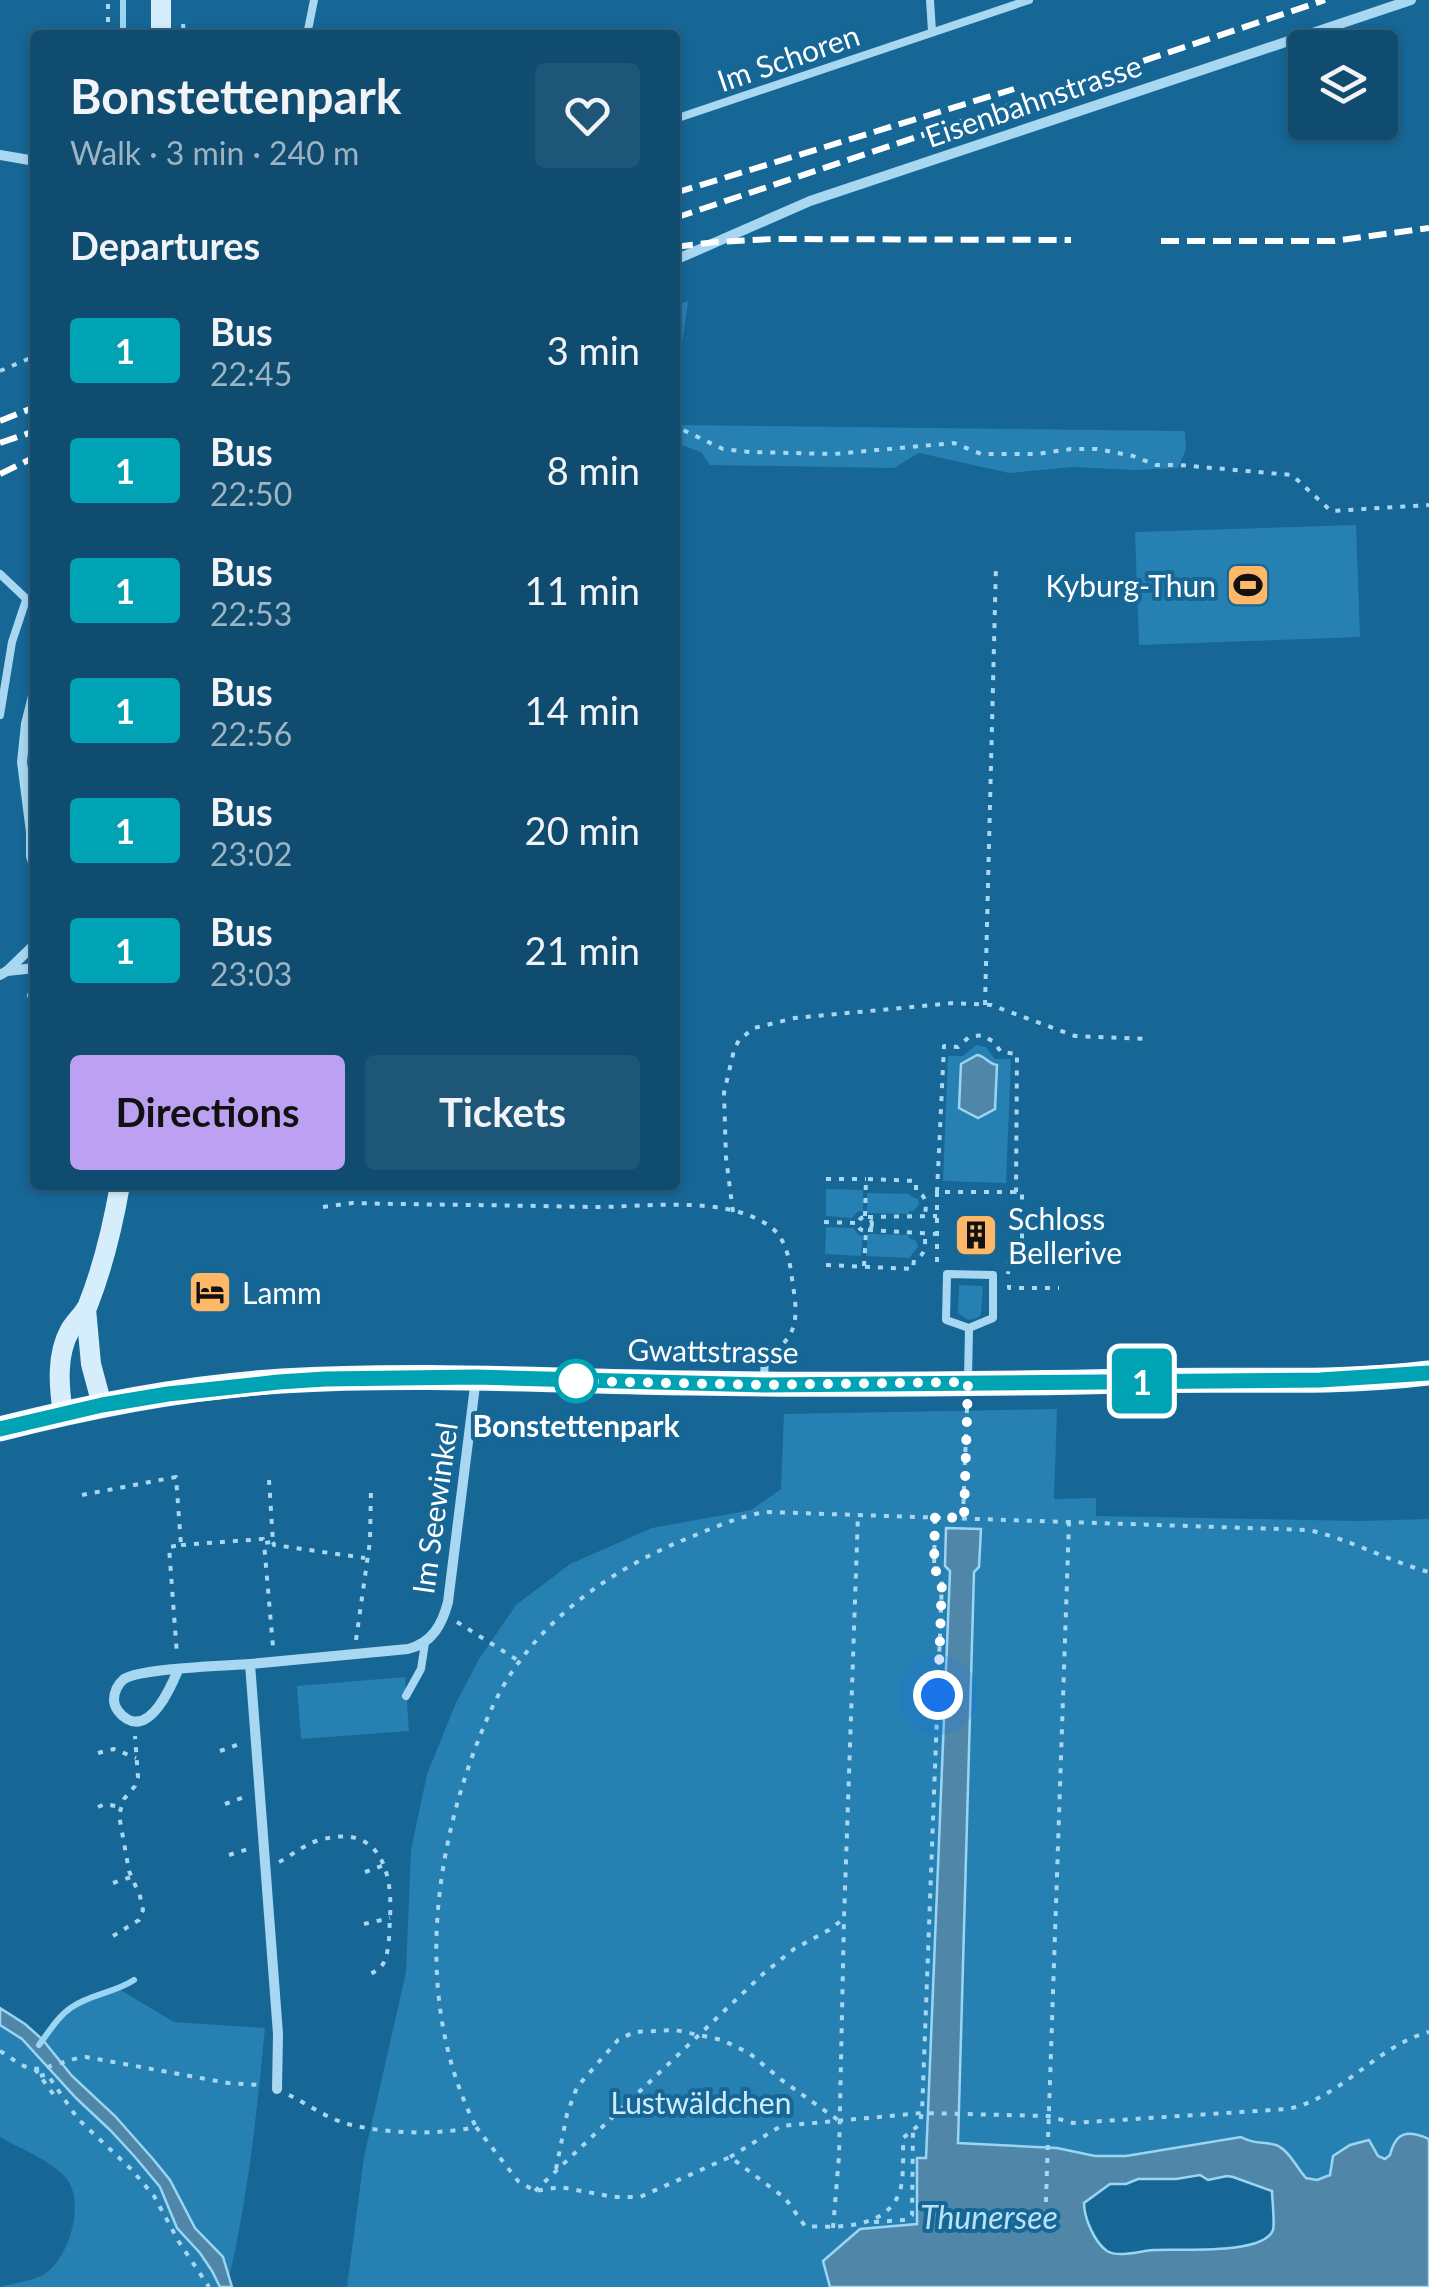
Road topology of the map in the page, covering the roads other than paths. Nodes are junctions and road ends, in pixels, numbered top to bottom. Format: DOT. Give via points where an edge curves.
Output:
graph roads {
  1 [pos="161,0"];
  2 [pos="314,0"];
  3 [pos="930,0"];
  4 [pos="1029,0"];
  5 [pos="1411,0"];
  6 [pos="161,30"];
  7 [pos="308,30"];
  8 [pos="932,32"];
  9 [pos="680,116"];
  10 [pos="0,155"];
  11 [pos="30,160"];
  12 [pos="680,258"];
  13 [pos="0,574"];
  14 [pos="26,600"];
  15 [pos="30,603"];
  16 [pos="30,708"];
  17 [pos="0,715"];
  18 [pos="30,820"];
  19 [pos="30,949"];
  20 [pos="30,969"];
  21 [pos="4,973"];
  22 [pos="119,1190"];
  23 [pos="86,1309"];
  24 [pos="969,1328"];
  25 [pos="714,1355"];
  26 [pos="1429,1373"];
  27 [pos="476,1377"];
  28 [pos="968,1382"];
  29 [pos="764,1385"];
  30 [pos="102,1405"];
  31 [pos="63,1414"];
  32 [pos="0,1429"];
  33 [pos="425,1643"];
  34 [pos="250,1664"];
  35 [pos="178,1670"];
  36 [pos="406,1696"];
  37 [pos="277,2089"];
  1 -- 6 [label="main road"];
  2 -- 7 [label="lane"];
  3 -- 8 [label="lane"];
  4 -- 8 [label="lane, Im Schoren"];
  5 -- 12 [label="street, Eisenbahnstrasse" via="810,201"];
  8 -- 9 [label="lane, Im Schoren"];
  10 -- 11 [label="street"];
  13 -- 14 [label="lane"];
  14 -- 15 [label="lane"];
  14 -- 17 [label="lane"];
  16 -- 18 [label="street" via="22,780"];
  19 -- 21 [label="street"];
  20 -- 21 [label="street"];
  22 -- 23 [label="main road"];
  23 -- 30 [label="main road" via="90,1364"];
  23 -- 31 [label="main road" via="63,1349"];
  24 -- 24 [label="lane" via="993,1318 992,1275 946,1274 946,1320"];
  24 -- 28 [label="lane"];
  25 -- 29 [label="lane" via="765,1355"];
  26 -- 28 [label="main road, Gwattstrasse"];
  27 -- 29 [label="main road, Gwattstrasse"];
  27 -- 30 [label="main road, Gwattstrasse" via="279,1382"];
  27 -- 33 [label="street, Im Seewinkel" via="444,1614"];
  28 -- 29 [label="main road, Gwattstrasse"];
  30 -- 31 [label="main road, Gwattstrasse"];
  31 -- 32 [label="main road, Gwattstrasse"];
  33 -- 34 [label="street"];
  33 -- 36 [label="lane" via="421,1670"];
  34 -- 35 [label="street"];
  34 -- 37 [label="street"];
  35 -- 35 [label="street" via="126,1678 113,1698 116,1709 134,1722 144,1720"];
}
